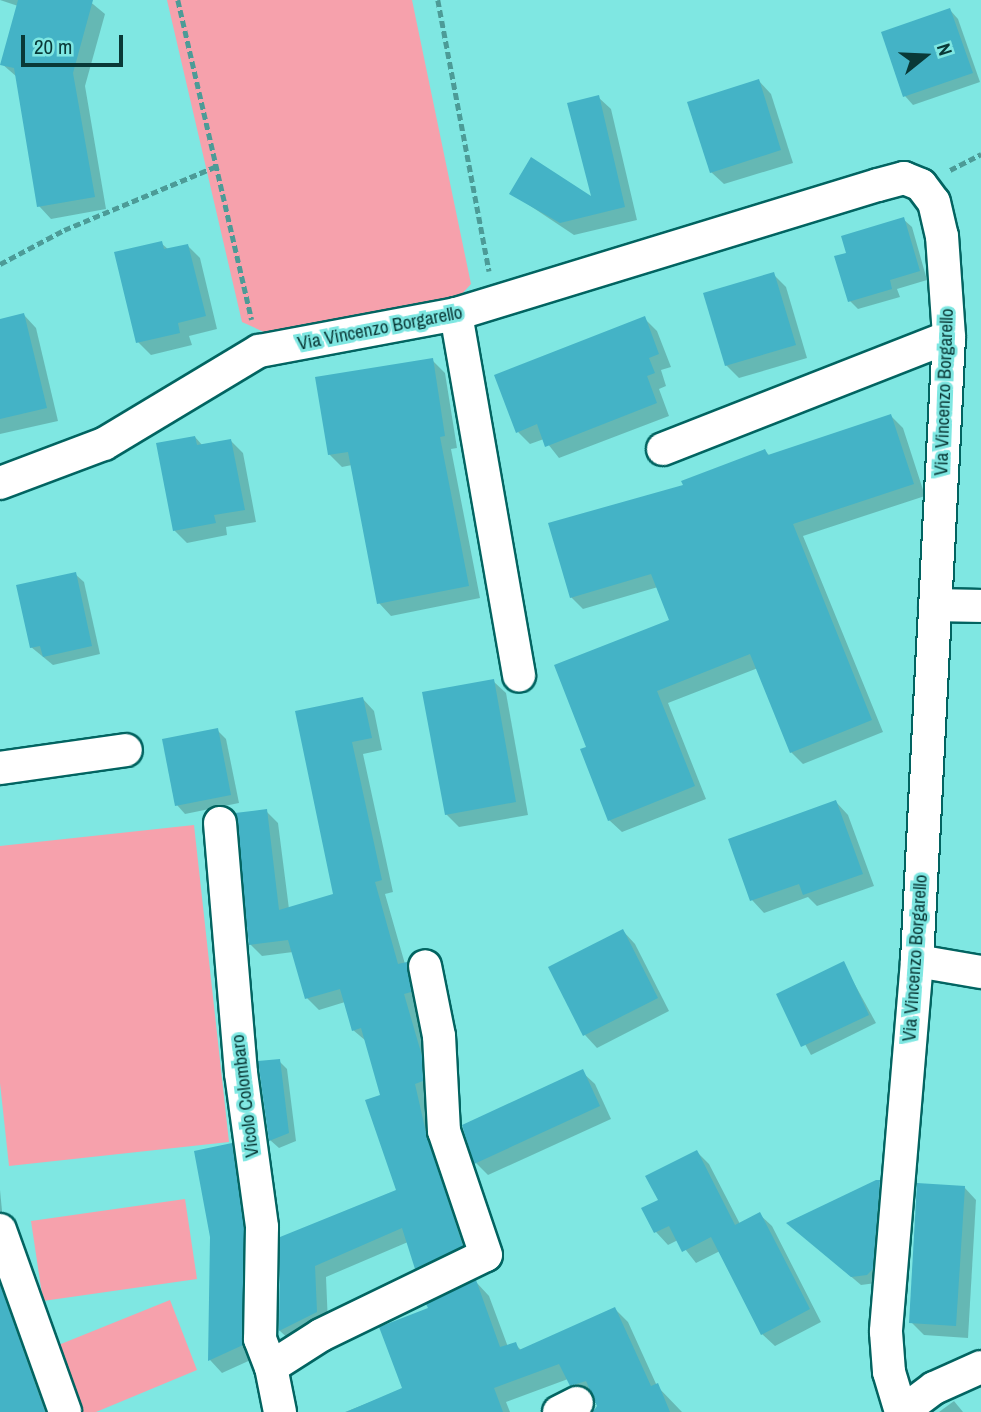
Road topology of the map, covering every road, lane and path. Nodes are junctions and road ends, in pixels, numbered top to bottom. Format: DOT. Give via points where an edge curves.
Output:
graph roads {
  1 [pos="178,0"];
  2 [pos="438,0"];
  3 [pos="217,166"];
  4 [pos="0,264"];
  5 [pos="495,303"];
  6 [pos="456,314"];
  7 [pos="949,337"];
  8 [pos="259,351"];
  9 [pos="663,449"];
  10 [pos="0,483"];
  11 [pos="935,605"];
  12 [pos="981,606"];
  13 [pos="519,676"];
  14 [pos="126,750"];
  15 [pos="0,768"];
  16 [pos="220,823"];
  17 [pos="916,961"];
  18 [pos="425,965"];
  19 [pos="981,972"];
  20 [pos="0,1230"];
  21 [pos="271,1367"];
  22 [pos="981,1367"];
  23 [pos="65,1412"];
  24 [pos="280,1412"];
  25 [pos="902,1412"];
  1 -- 3 [label="path"];
  2 -- 5 [label="path"];
  3 -- 4 [label="path" via="64,230"];
  3 -- 8 [label="path"];
  5 -- 6 [label="street, Via Vincenzo Borgarello"];
  5 -- 7 [label="street, Via Vincenzo Borgarello" via="904,178 921,185 933,202 942,236"];
  6 -- 8 [label="street, Via Vincenzo Borgarello"];
  6 -- 13 [label="street"];
  7 -- 9 [label="street"];
  7 -- 11 [label="street, Via Vincenzo Borgarello"];
  8 -- 10 [label="street, Via Vincenzo Borgarello" via="104,444"];
  11 -- 12 [label="street"];
  11 -- 17 [label="street, Via Vincenzo Borgarello"];
  14 -- 15 [label="street"];
  16 -- 21 [label="street, Vicolo Colombaro" via="241,1073 262,1227 260,1339"];
  17 -- 19 [label="street"];
  17 -- 25 [label="street, Via Vincenzo Borgarello" via="886,1332 889,1372"];
  18 -- 21 [label="street" via="439,1036 444,1130 486,1255 321,1335"];
  20 -- 23 [label="street"];
  21 -- 24 [label="street, Vicolo Colombaro"];
  22 -- 25 [label="street" via="934,1388"];
}
